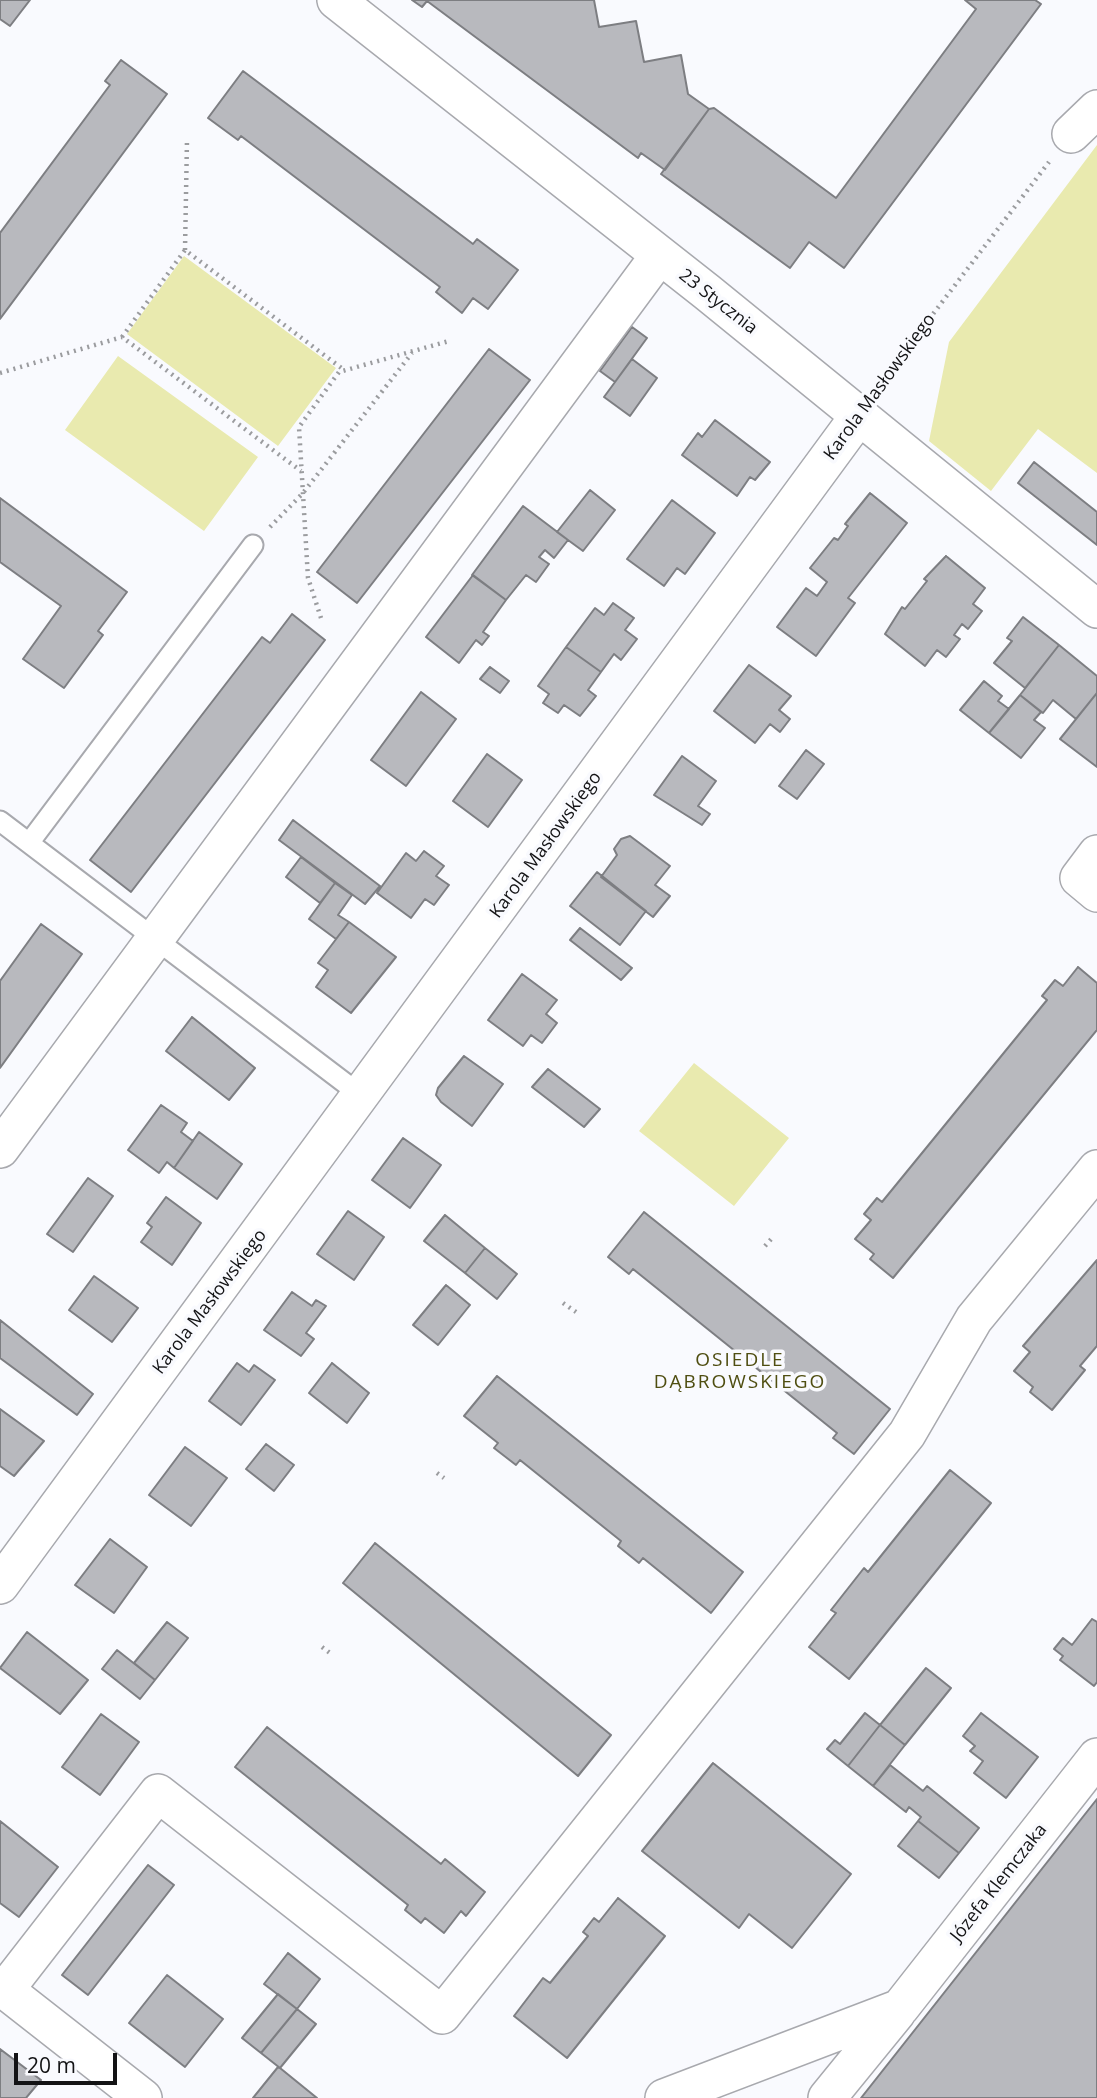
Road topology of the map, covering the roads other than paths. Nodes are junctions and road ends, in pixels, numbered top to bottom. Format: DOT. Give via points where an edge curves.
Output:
graph roads {
  1 [pos="336,0"];
  2 [pos="1097,109"];
  3 [pos="1071,134"];
  4 [pos="659,256"];
  5 [pos="859,416"];
  6 [pos="253,545"];
  7 [pos="1097,609"];
  8 [pos="0,821"];
  9 [pos="29,843"];
  10 [pos="1097,854"];
  11 [pos="1097,893"];
  12 [pos="154,940"];
  13 [pos="362,1096"];
  14 [pos="0,1149"];
  15 [pos="1097,1169"];
  16 [pos="0,1585"];
  17 [pos="1097,1757"];
  18 [pos="2,1988"];
  19 [pos="900,2008"];
  20 [pos="143,2098"];
  21 [pos="664,2098"];
  22 [pos="827,2098"];
  1 -- 4 [label="street, 23 Stycznia"];
  2 -- 3 [label="street"];
  4 -- 5 [label="street, 23 Stycznia"];
  4 -- 12 [label="street"];
  5 -- 7 [label="street, 23 Stycznia"];
  5 -- 13 [label="street, Karola Masłowskiego"];
  6 -- 9 [label="lane"];
  8 -- 9 [label="lane"];
  9 -- 12 [label="lane"];
  10 -- 11 [label="street" via="1079,878"];
  12 -- 13 [label="lane"];
  12 -- 14 [label="street"];
  13 -- 16 [label="street, Karola Masłowskiego"];
  15 -- 18 [label="street" via="974,1320 907,1434 442,2015 158,1793"];
  17 -- 19 [label="street, Józefa Klemczaka"];
  18 -- 20 [label="street"];
  19 -- 21 [label="street"];
  19 -- 22 [label="street, Józefa Klemczaka"];
}
